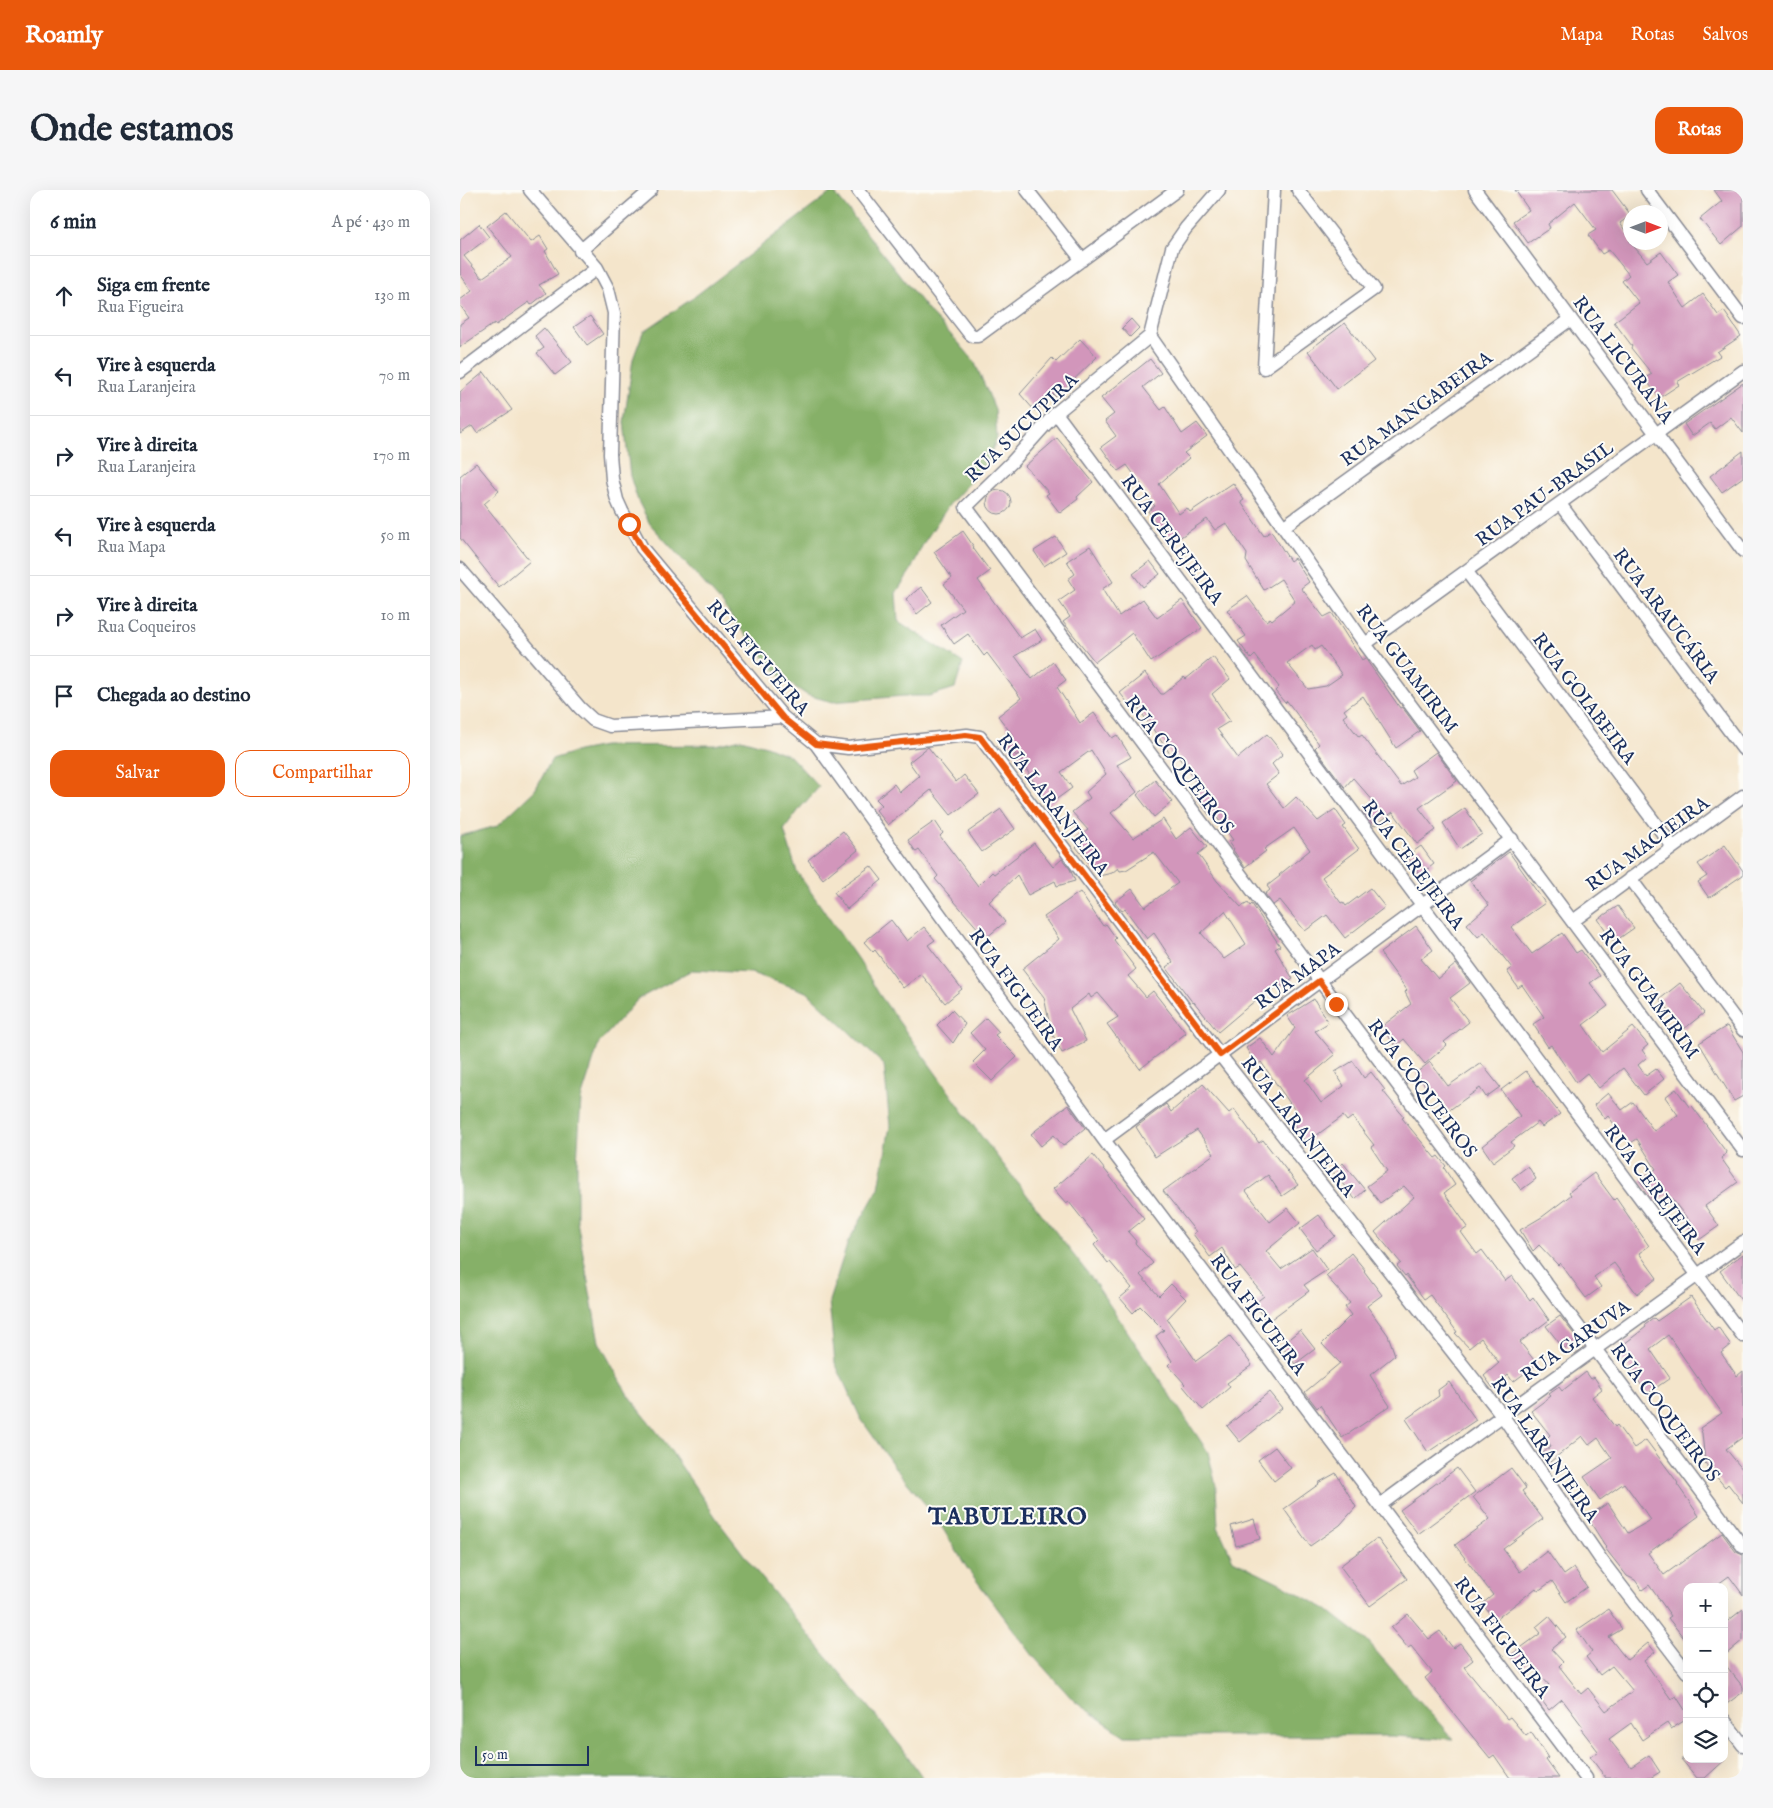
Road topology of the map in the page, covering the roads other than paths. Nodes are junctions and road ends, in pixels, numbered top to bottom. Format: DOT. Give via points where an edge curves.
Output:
graph roads {
  1 [pos="530,190"];
  2 [pos="651,190"];
  3 [pos="858,190"];
  4 [pos="1027,190"];
  5 [pos="1177,190"];
  6 [pos="1219,190"];
  7 [pos="1274,190"];
  8 [pos="1298,190"];
  9 [pos="1475,190"];
  10 [pos="1647,190"];
  11 [pos="580,251"];
  12 [pos="1082,260"];
  13 [pos="596,268"];
  14 [pos="1743,318"];
  15 [pos="1571,319"];
  16 [pos="1150,336"];
  17 [pos="1743,371"];
  18 [pos="460,372"];
  19 [pos="1056,413"];
  20 [pos="1656,434"];
  21 [pos="1560,504"];
  22 [pos="966,507"];
  23 [pos="1282,527"];
  24 [pos="1743,551"];
  25 [pos="460,569"];
  26 [pos="1467,572"];
  27 [pos="1366,644"];
  28 [pos="783,718"];
  29 [pos="816,744"];
  30 [pos="1743,749"];
  31 [pos="1743,796"];
  32 [pos="1512,839"];
  33 [pos="1673,847"];
  34 [pos="1630,878"];
  35 [pos="1422,906"];
  36 [pos="1573,921"];
  37 [pos="1319,981"];
  38 [pos="1743,1030"];
  39 [pos="1220,1055"];
  40 [pos="1104,1140"];
  41 [pos="1743,1149"];
  42 [pos="1743,1242"];
  43 [pos="1697,1276"];
  44 [pos="1743,1336"];
  45 [pos="1596,1350"];
  46 [pos="1502,1415"];
  47 [pos="1380,1505"];
  48 [pos="1743,1546"];
  49 [pos="1683,1667"];
  50 [pos="1728,1725"];
  51 [pos="1743,1745"];
  52 [pos="1586,1778"];
  1 -- 11 [label="street, RUA FIGUEIRA"];
  2 -- 11 [label="street"];
  3 -- 12 [label="street" via="973,336 978,336"];
  4 -- 12 [label="street"];
  5 -- 12 [label="street"];
  6 -- 16 [label="street" via="1172,248"];
  7 -- 8 [label="street" via="1264,368 1374,289"];
  9 -- 15 [label="street, RUA LICURANA"];
  10 -- 14 [label="street"];
  11 -- 13 [label="street, RUA FIGUEIRA"];
  13 -- 18 [label="street"];
  13 -- 28 [label="street, RUA FIGUEIRA" via="608,289 614,313 610,454 617,500 642,548"];
  15 -- 20 [label="street, RUA LICURANA"];
  15 -- 23 [label="street, RUA MANGABEIRA"];
  16 -- 19 [label="street, RUA SUCUPIRA"];
  16 -- 23 [label="street, RUA GUAMIRIM"];
  17 -- 20 [label="street, RUA PAU-BRASIL"];
  19 -- 22 [label="street, RUA SUCUPIRA"];
  19 -- 35 [label="street, RUA CEREJEIRA"];
  20 -- 21 [label="street, RUA PAU-BRASIL"];
  20 -- 24 [label="street, RUA LICURANA"];
  21 -- 26 [label="street, RUA PAU-BRASIL"];
  21 -- 30 [label="street, RUA ARAUCÁRIA"];
  22 -- 37 [label="street, RUA COQUEIROS"];
  23 -- 27 [label="street, RUA GUAMIRIM"];
  25 -- 28 [label="street" via="593,720 610,726"];
  26 -- 27 [label="street, RUA PAU-BRASIL"];
  26 -- 33 [label="street, RUA GOIABEIRA"];
  27 -- 32 [label="street, RUA GUAMIRIM"];
  28 -- 29 [label="street, RUA FIGUEIRA"];
  29 -- 39 [label="street, RUA LARANJEIRA" via="848,748 966,735 980,737"];
  29 -- 40 [label="street, RUA FIGUEIRA"];
  31 -- 33 [label="street, RUA MACIEIRA"];
  32 -- 35 [label="street, RUA MAPA"];
  32 -- 36 [label="street, RUA GUAMIRIM"];
  33 -- 34 [label="street, RUA MACIEIRA"];
  34 -- 36 [label="street, RUA MACIEIRA"];
  34 -- 38 [label="street"];
  35 -- 37 [label="street, RUA MAPA"];
  35 -- 43 [label="street, RUA CEREJEIRA"];
  36 -- 41 [label="street, RUA GUAMIRIM"];
  37 -- 39 [label="street, RUA MAPA"];
  37 -- 45 [label="street, RUA COQUEIROS"];
  39 -- 40 [label="street, RUA MAPA"];
  39 -- 46 [label="street, RUA LARANJEIRA"];
  40 -- 47 [label="street, RUA FIGUEIRA"];
  42 -- 43 [label="street, RUA GARUVA"];
  43 -- 44 [label="street, RUA CEREJEIRA"];
  43 -- 45 [label="street, RUA GARUVA"];
  45 -- 46 [label="street, RUA GARUVA"];
  45 -- 48 [label="street, RUA COQUEIROS"];
  46 -- 47 [label="street, RUA GARUVA"];
  46 -- 49 [label="street, RUA LARANJEIRA" via="1602,1561"];
  47 -- 52 [label="street, RUA FIGUEIRA"];
  50 -- 51 [label="street"];
}
